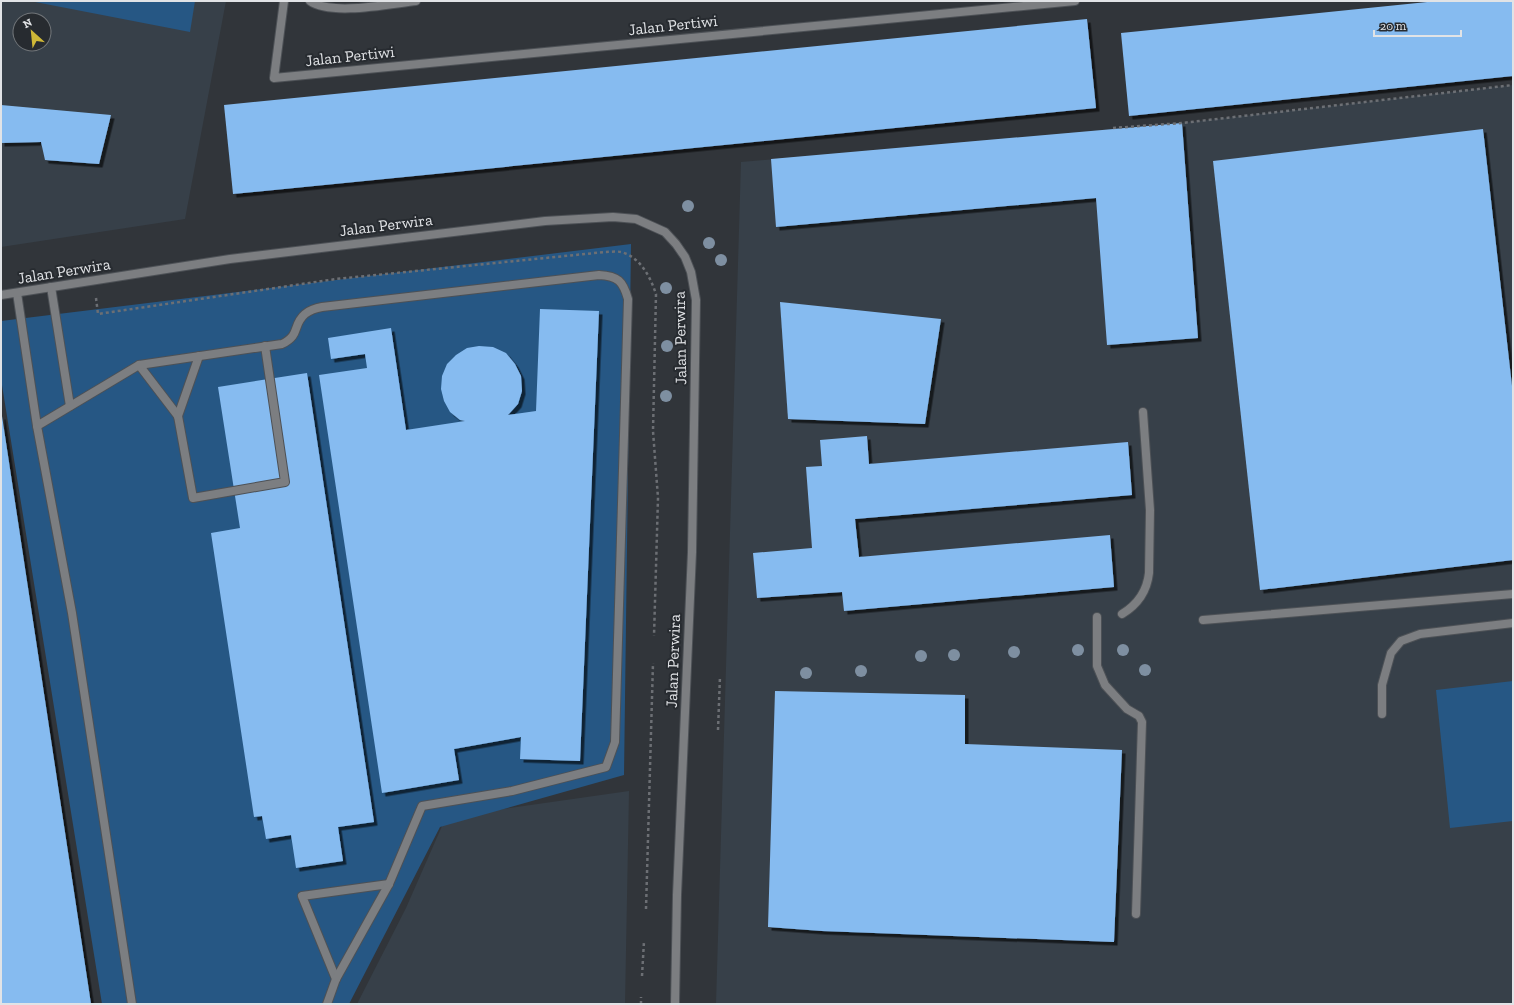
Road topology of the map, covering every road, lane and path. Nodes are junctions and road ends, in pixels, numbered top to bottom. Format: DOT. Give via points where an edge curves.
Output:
graph roads {
  1 [pos="284,1"];
  2 [pos="310,1"];
  3 [pos="416,1"];
  4 [pos="1075,1"];
  5 [pos="1513,85"];
  6 [pos="1113,128"];
  7 [pos="93,281"];
  8 [pos="50,287"];
  9 [pos="17,293"];
  10 [pos="1,295"];
  11 [pos="264,346"];
  12 [pos="199,356"];
  13 [pos="139,364"];
  14 [pos="70,406"];
  15 [pos="1143,412"];
  16 [pos="178,416"];
  17 [pos="37,426"];
  18 [pos="1513,594"];
  19 [pos="1122,614"];
  20 [pos="1097,617"];
  21 [pos="1203,620"];
  22 [pos="1513,623"];
  23 [pos="654,636"];
  24 [pos="653,663"];
  25 [pos="720,676"];
  26 [pos="1382,714"];
  27 [pos="718,730"];
  28 [pos="389,884"];
  29 [pos="646,909"];
  30 [pos="1136,914"];
  31 [pos="644,941"];
  32 [pos="642,976"];
  33 [pos="336,979"];
  34 [pos="641,998"];
  35 [pos="132,1004"];
  36 [pos="327,1004"];
  37 [pos="641,1004"];
  38 [pos="675,1004"];
  1 -- 4 [label="street, Jalan Pertiwi" via="274,78"];
  2 -- 3 [label="street" via="321,7 338,9"];
  5 -- 6 [label="path"];
  7 -- 8 [label="street, Jalan Perwira"];
  7 -- 23 [label="path" via="98,314 336,279 605,252 620,252 633,258 649,276 656,294 653,431 658,498"];
  7 -- 38 [label="street, Jalan Perwira" via="230,259 545,221 613,217 636,219 664,232 676,244 691,272 696,300 692,559 677,895"];
  8 -- 9 [label="street, Jalan Perwira"];
  8 -- 14 [label="street"];
  9 -- 10 [label="street, Jalan Perwira"];
  9 -- 17 [label="street"];
  11 -- 12 [label="street"];
  11 -- 16 [label="street" via="285,482 193,498"];
  11 -- 28 [label="street" via="282,344 290,340 304,315 322,307 599,275 618,279 625,287 628,299 615,742 606,767 512,791 422,806"];
  12 -- 13 [label="street"];
  12 -- 16 [label="street"];
  13 -- 14 [label="street"];
  13 -- 16 [label="street"];
  14 -- 17 [label="street"];
  15 -- 19 [label="street" via="1150,510 1149,573 1142,594 1133,606"];
  17 -- 35 [label="street" via="72,613"];
  18 -- 21 [label="street"];
  20 -- 30 [label="street" via="1098,666 1105,685 1127,709 1139,716 1142,722"];
  22 -- 26 [label="street" via="1420,634 1401,641 1391,653 1382,685"];
  24 -- 29 [label="path"];
  25 -- 27 [label="path"];
  28 -- 33 [label="street"];
  28 -- 33 [label="street" via="302,896"];
  31 -- 32 [label="path"];
  33 -- 36 [label="street"];
  34 -- 37 [label="path"];
}
